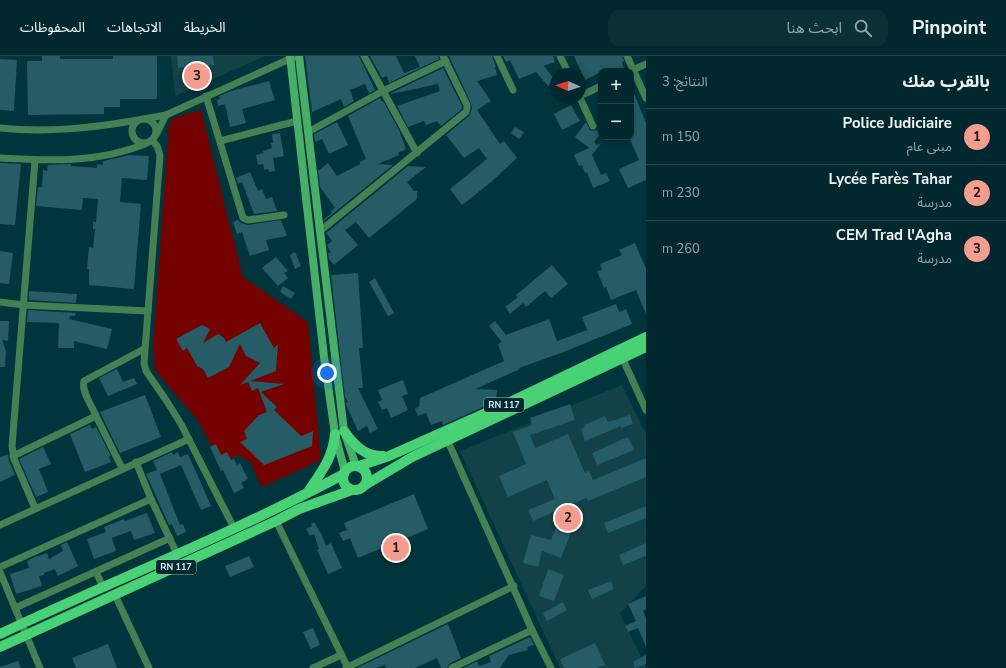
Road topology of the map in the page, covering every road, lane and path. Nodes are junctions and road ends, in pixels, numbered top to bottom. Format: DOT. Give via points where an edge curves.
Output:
graph roads {
  1 [pos="299,56"];
  2 [pos="364,56"];
  3 [pos="497,56"];
  4 [pos="560,56"];
  5 [pos="627,56"];
  6 [pos="292,57"];
  7 [pos="444,58"];
  8 [pos="646,64"];
  9 [pos="566,68"];
  10 [pos="631,68"];
  11 [pos="634,69"];
  12 [pos="634,74"];
  13 [pos="598,88"];
  14 [pos="513,90"];
  15 [pos="383,91"];
  16 [pos="586,94"];
  17 [pos="206,96"];
  18 [pos="646,98"];
  19 [pos="583,104"];
  20 [pos="166,115"];
  21 [pos="141,120"];
  22 [pos="298,121"];
  23 [pos="593,126"];
  24 [pos="0,128"];
  25 [pos="308,132"];
  26 [pos="154,139"];
  27 [pos="220,141"];
  28 [pos="145,144"];
  29 [pos="417,153"];
  30 [pos="0,158"];
  31 [pos="35,160"];
  32 [pos="284,215"];
  33 [pos="320,231"];
  34 [pos="0,302"];
  35 [pos="23,305"];
  36 [pos="148,311"];
  37 [pos="646,337"];
  38 [pos="646,347"];
  39 [pos="144,349"];
  40 [pos="620,354"];
  41 [pos="646,410"];
  42 [pos="96,416"];
  43 [pos="340,432"];
  44 [pos="446,436"];
  45 [pos="189,439"];
  46 [pos="13,456"];
  47 [pos="389,456"];
  48 [pos="136,462"];
  49 [pos="357,466"];
  50 [pos="122,468"];
  51 [pos="344,473"];
  52 [pos="365,485"];
  53 [pos="352,490"];
  54 [pos="307,494"];
  55 [pos="151,499"];
  56 [pos="36,508"];
  57 [pos="276,521"];
  58 [pos="0,525"];
  59 [pos="234,528"];
  60 [pos="170,538"];
  61 [pos="207,540"];
  62 [pos="212,550"];
  63 [pos="177,554"];
  64 [pos="0,567"];
  65 [pos="0,572"];
  66 [pos="96,572"];
  67 [pos="514,586"];
  68 [pos="103,587"];
  69 [pos="115,595"];
  70 [pos="15,608"];
  71 [pos="21,624"];
  72 [pos="532,630"];
  73 [pos="0,634"];
  74 [pos="26,636"];
  75 [pos="0,647"];
  76 [pos="341,655"];
  77 [pos="40,668"];
  78 [pos="149,668"];
  79 [pos="313,668"];
  80 [pos="347,668"];
  81 [pos="452,668"];
  82 [pos="551,668"];
  1 -- 25 [label="street"];
  2 -- 15 [label="street"];
  3 -- 14 [label="street"];
  4 -- 9 [label="street"];
  5 -- 10 [label="street"];
  6 -- 17 [label="street"];
  6 -- 22 [label="street"];
  7 -- 15 [label="street"];
  7 -- 29 [label="street" via="467,109"];
  8 -- 11 [label="street"];
  12 -- 18 [label="street"];
  13 -- 16 [label="street"];
  15 -- 25 [label="street"];
  15 -- 29 [label="street"];
  17 -- 20 [label="street"];
  17 -- 27 [label="street"];
  19 -- 23 [label="street"];
  20 -- 21 [label="street"];
  20 -- 26 [label="street"];
  21 -- 24 [label="street" via="64,130"];
  21 -- 26 [label="street" via="148,120 154,125"];
  21 -- 28 [label="street" via="132,127 132,135 137,142"];
  22 -- 27 [label="street"];
  22 -- 43 [label="street" via="324,357"];
  25 -- 33 [label="street"];
  26 -- 28 [label="street"];
  26 -- 36 [label="street" via="160,155"];
  27 -- 32 [label="street" via="243,218 248,220"];
  28 -- 31 [label="street" via="123,152 89,159"];
  29 -- 33 [label="street"];
  30 -- 31 [label="street"];
  31 -- 35 [label="street"];
  33 -- 43 [label="street"];
  34 -- 35 [label="street"];
  35 -- 36 [label="street"];
  35 -- 46 [label="street"];
  36 -- 39 [label="street"];
  37 -- 40 [label="main road, RN 117"];
  38 -- 40 [label="main road, RN 117"];
  39 -- 42 [label="street" via="84,381 84,389"];
  39 -- 45 [label="street" via="146,371"];
  40 -- 41 [label="street"];
  40 -- 44 [label="main road, RN 117" via="506,404"];
  42 -- 46 [label="street"];
  42 -- 50 [label="street"];
  43 -- 47 [label="main road" via="363,451 372,455"];
  43 -- 49 [label="street"];
  43 -- 51 [label="street"];
  43 -- 54 [label="main road" via="325,466"];
  44 -- 47 [label="main road, RN 117"];
  44 -- 52 [label="main road, RN 117"];
  44 -- 67 [label="street"];
  45 -- 48 [label="street"];
  45 -- 59 [label="street"];
  46 -- 56 [label="street"];
  47 -- 49 [label="main road, RN 117"];
  48 -- 50 [label="street"];
  48 -- 55 [label="street"];
  49 -- 51 [label="main road" via="351,466"];
  49 -- 52 [label="main road" via="367,474"];
  50 -- 56 [label="street"];
  51 -- 53 [label="main road" via="344,482"];
  51 -- 54 [label="main road, RN 117"];
  52 -- 53 [label="main road" via="359,490"];
  53 -- 57 [label="main road, RN 117" via="299,509"];
  54 -- 59 [label="main road, RN 117"];
  55 -- 60 [label="street"];
  55 -- 64 [label="street"];
  56 -- 58 [label="street"];
  57 -- 62 [label="main road, RN 117"];
  57 -- 76 [label="street"];
  59 -- 61 [label="main road, RN 117"];
  60 -- 63 [label="street"];
  60 -- 66 [label="street"];
  61 -- 62 [label="main road"];
  61 -- 63 [label="main road, RN 117"];
  62 -- 69 [label="main road, RN 117"];
  63 -- 68 [label="main road, RN 117"];
  65 -- 70 [label="street"];
  66 -- 68 [label="street"];
  66 -- 70 [label="street"];
  67 -- 72 [label="street"];
  67 -- 80 [label="street"];
  68 -- 71 [label="main road, RN 117"];
  69 -- 74 [label="main road, RN 117"];
  69 -- 78 [label="street"];
  70 -- 71 [label="street"];
  71 -- 73 [label="main road, RN 117"];
  71 -- 74 [label="street"];
  72 -- 81 [label="street"];
  72 -- 82 [label="street"];
  74 -- 75 [label="main road, RN 117"];
  74 -- 77 [label="street"];
  76 -- 79 [label="street"];
  76 -- 80 [label="street"];
}
